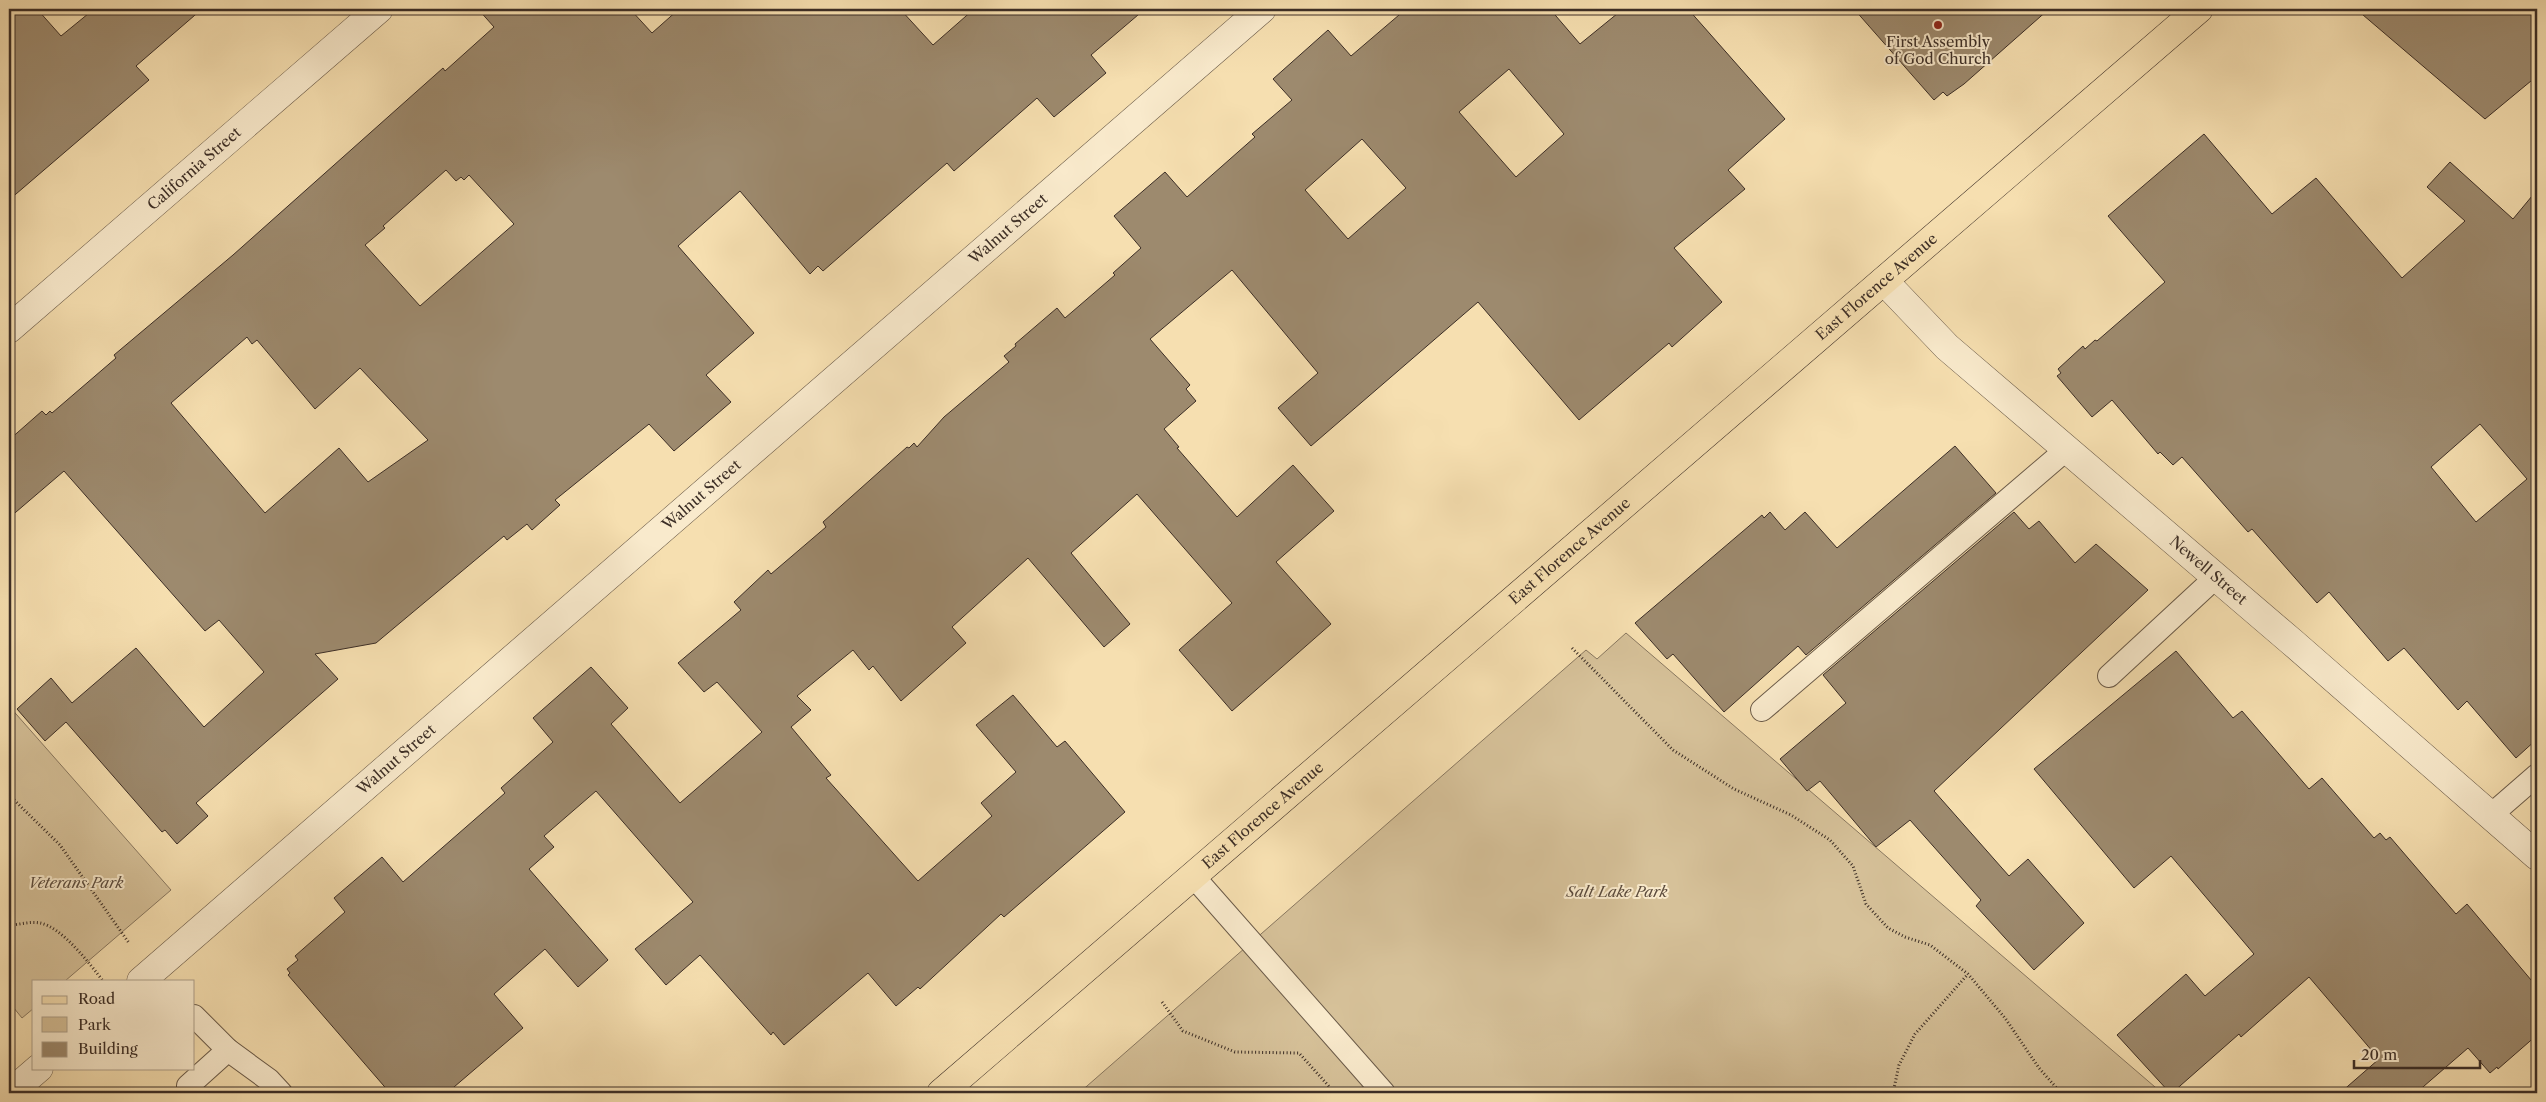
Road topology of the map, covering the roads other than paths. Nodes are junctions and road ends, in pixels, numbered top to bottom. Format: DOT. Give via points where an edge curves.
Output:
graph roads {
  1 [pos="379,9"];
  2 [pos="1262,9"];
  3 [pos="2198,9"];
  4 [pos="1884,281"];
  5 [pos="9,329"];
  6 [pos="2067,449"];
  7 [pos="2215,578"];
  8 [pos="2109,676"];
  9 [pos="1762,710"];
  10 [pos="2537,775"];
  11 [pos="2491,815"];
  12 [pos="2537,856"];
  13 [pos="1193,876"];
  14 [pos="151,978"];
  15 [pos="195,1017"];
  16 [pos="228,1050"];
  17 [pos="37,1070"];
  18 [pos="10,1093"];
  19 [pos="189,1093"];
  20 [pos="281,1093"];
  21 [pos="940,1093"];
  22 [pos="1384,1093"];
  1 -- 5 [label="street, California Street"];
  2 -- 14 [label="street, Walnut Street"];
  3 -- 4 [label="main road, East Florence Avenue"];
  4 -- 6 [label="street, Newell Street" via="1947,347"];
  4 -- 13 [label="main road, East Florence Avenue"];
  6 -- 7 [label="street, Newell Street"];
  6 -- 9 [label="lane"];
  7 -- 8 [label="lane"];
  7 -- 11 [label="street, Newell Street"];
  10 -- 11 [label="lane"];
  11 -- 12 [label="street, Newell Street"];
  13 -- 21 [label="main road, East Florence Avenue"];
  13 -- 22 [label="lane"];
  15 -- 16 [label="lane"];
  16 -- 19 [label="lane" via="188,1086"];
  16 -- 20 [label="lane" via="269,1080"];
  17 -- 18 [label="street"];
}
